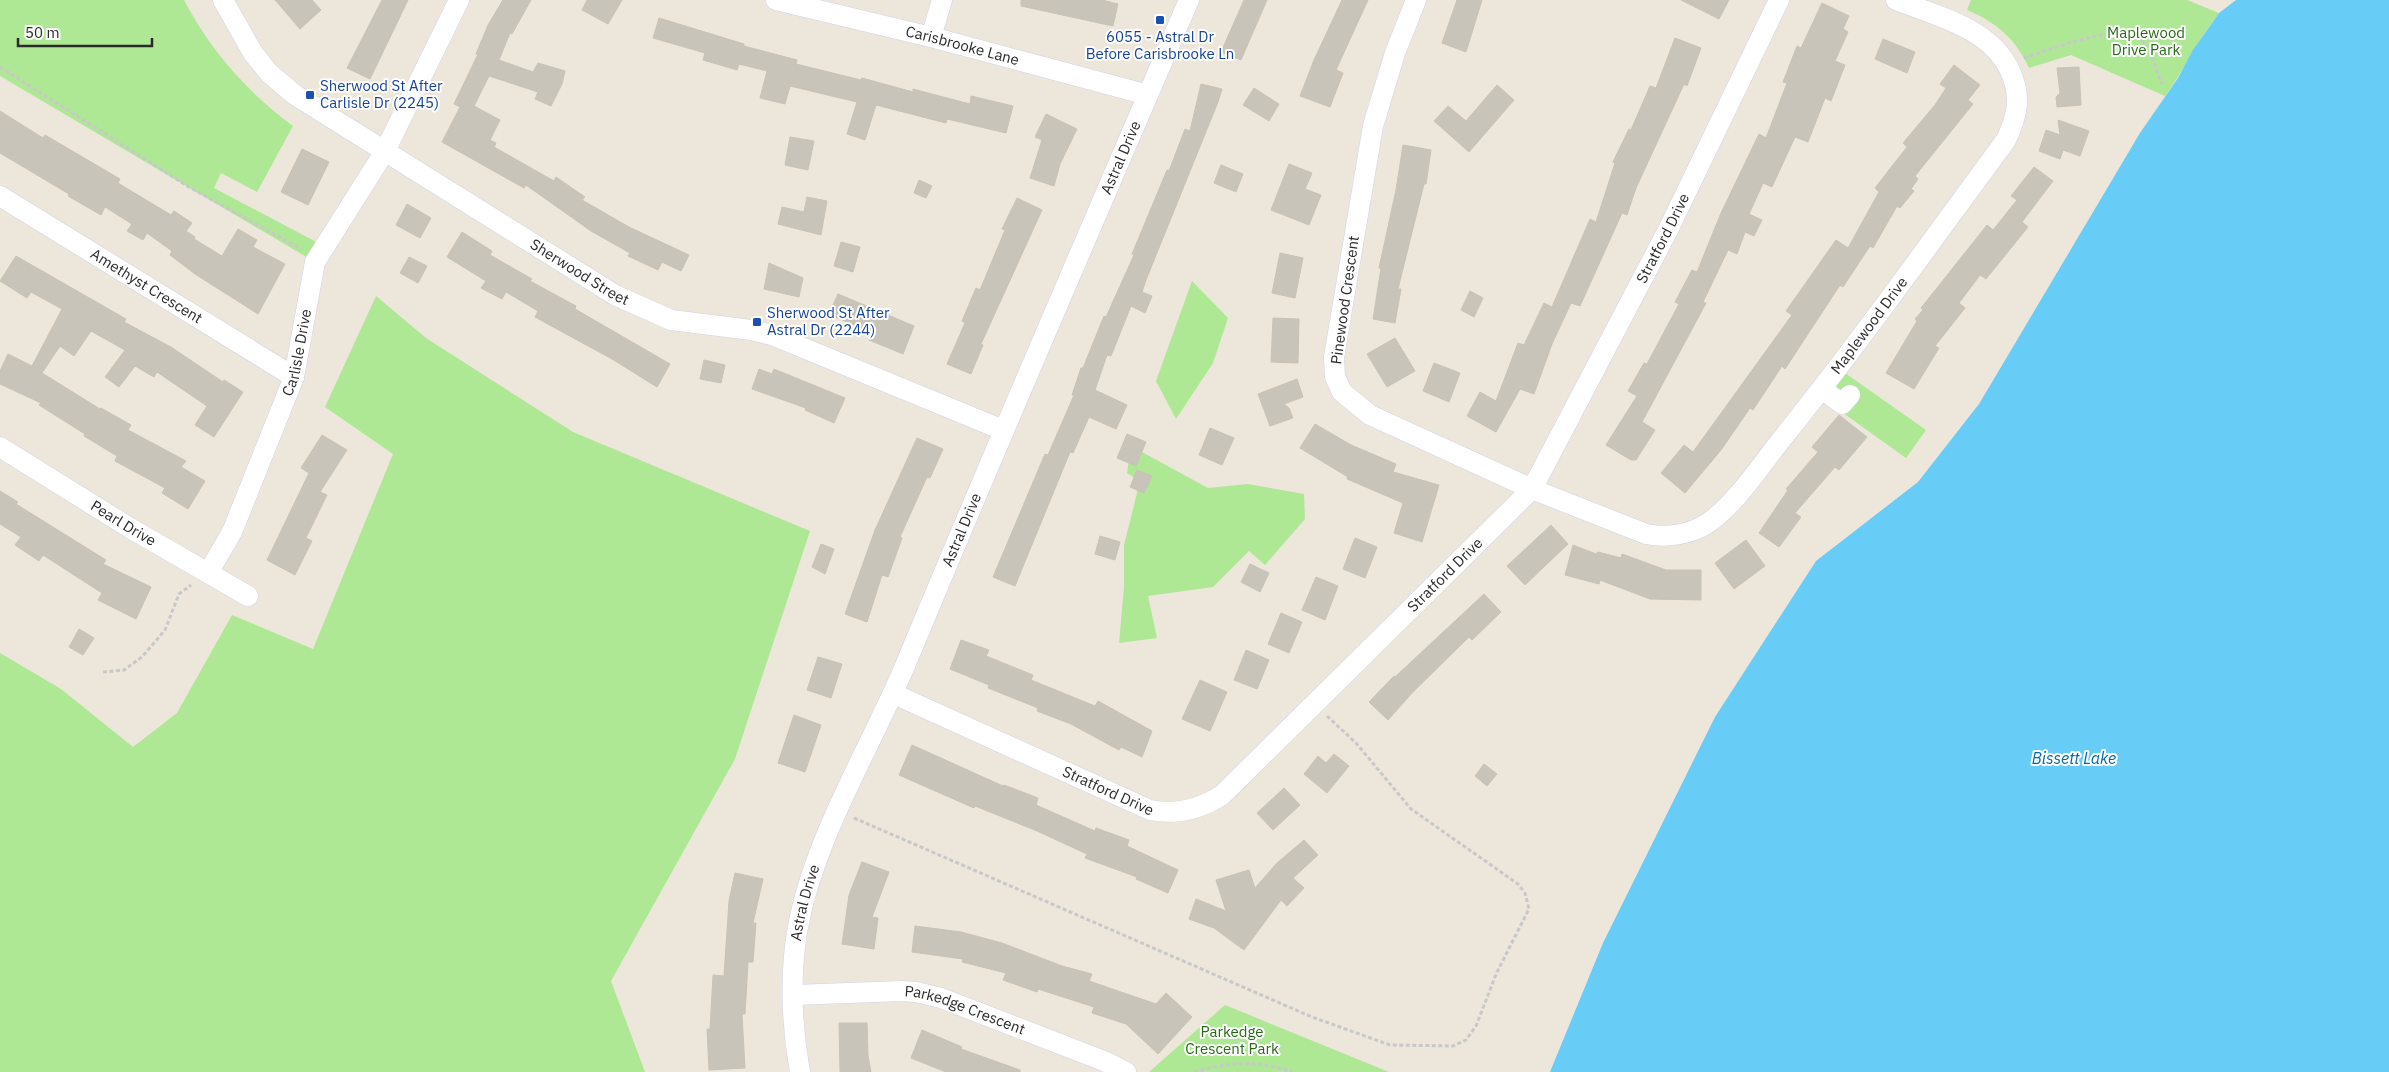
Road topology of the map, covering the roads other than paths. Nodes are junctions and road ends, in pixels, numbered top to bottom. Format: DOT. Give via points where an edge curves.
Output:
graph roads {
  1 [pos="223,0"];
  2 [pos="459,0"];
  3 [pos="776,0"];
  4 [pos="942,0"];
  5 [pos="1189,0"];
  6 [pos="1416,0"];
  7 [pos="1778,0"];
  8 [pos="1896,0"];
  9 [pos="931,37"];
  10 [pos="1148,94"];
  11 [pos="385,151"];
  12 [pos="0,196"];
  13 [pos="294,377"];
  14 [pos="1822,389"];
  15 [pos="1850,394"];
  16 [pos="1003,430"];
  17 [pos="0,447"];
  18 [pos="1532,489"];
  19 [pos="208,573"];
  20 [pos="248,596"];
  21 [pos="894,694"];
  22 [pos="794,995"];
  23 [pos="800,1072"];
  24 [pos="1126,1072"];
  1 -- 11 [label="street, Sherwood Street" via="253,53 269,73 295,95"];
  2 -- 11 [label="street, Carlisle Drive"];
  3 -- 9 [label="street, Carisbrooke Lane"];
  4 -- 9 [label="street"];
  5 -- 10 [label="street, Astral Drive"];
  6 -- 18 [label="street, Pinewood Crescent" via="1395,52 1373,126 1334,357 1336,377 1346,396 1370,415"];
  7 -- 18 [label="street, Stratford Drive" via="1668,230"];
  8 -- 14 [label="street, Maplewood Drive" via="1982,36 1996,47 2007,62 2018,95 2015,121 2006,140"];
  9 -- 10 [label="street, Carisbrooke Lane"];
  10 -- 16 [label="street, Astral Drive"];
  11 -- 13 [label="street, Carlisle Drive" via="315,262"];
  11 -- 16 [label="street, Sherwood Street" via="615,295 645,309 671,320 772,335"];
  12 -- 13 [label="street, Amethyst Crescent"];
  13 -- 19 [label="street, Carlisle Drive" via="232,532"];
  14 -- 15 [label="street" via="1842,404"];
  14 -- 18 [label="street, Maplewood Drive" via="1730,503 1699,529 1670,536 1646,534"];
  16 -- 21 [label="street, Astral Drive"];
  17 -- 19 [label="street, Pearl Drive"];
  18 -- 21 [label="street, Stratford Drive" via="1222,795 1192,810 1167,813 1141,808"];
  19 -- 20 [label="street, Pearl Drive"];
  21 -- 22 [label="street, Astral Drive" via="838,811 812,876 800,917 794,958"];
  22 -- 23 [label="street, Astral Drive"];
  22 -- 24 [label="street, Parkedge Crescent" via="916,992 941,998"];
}
